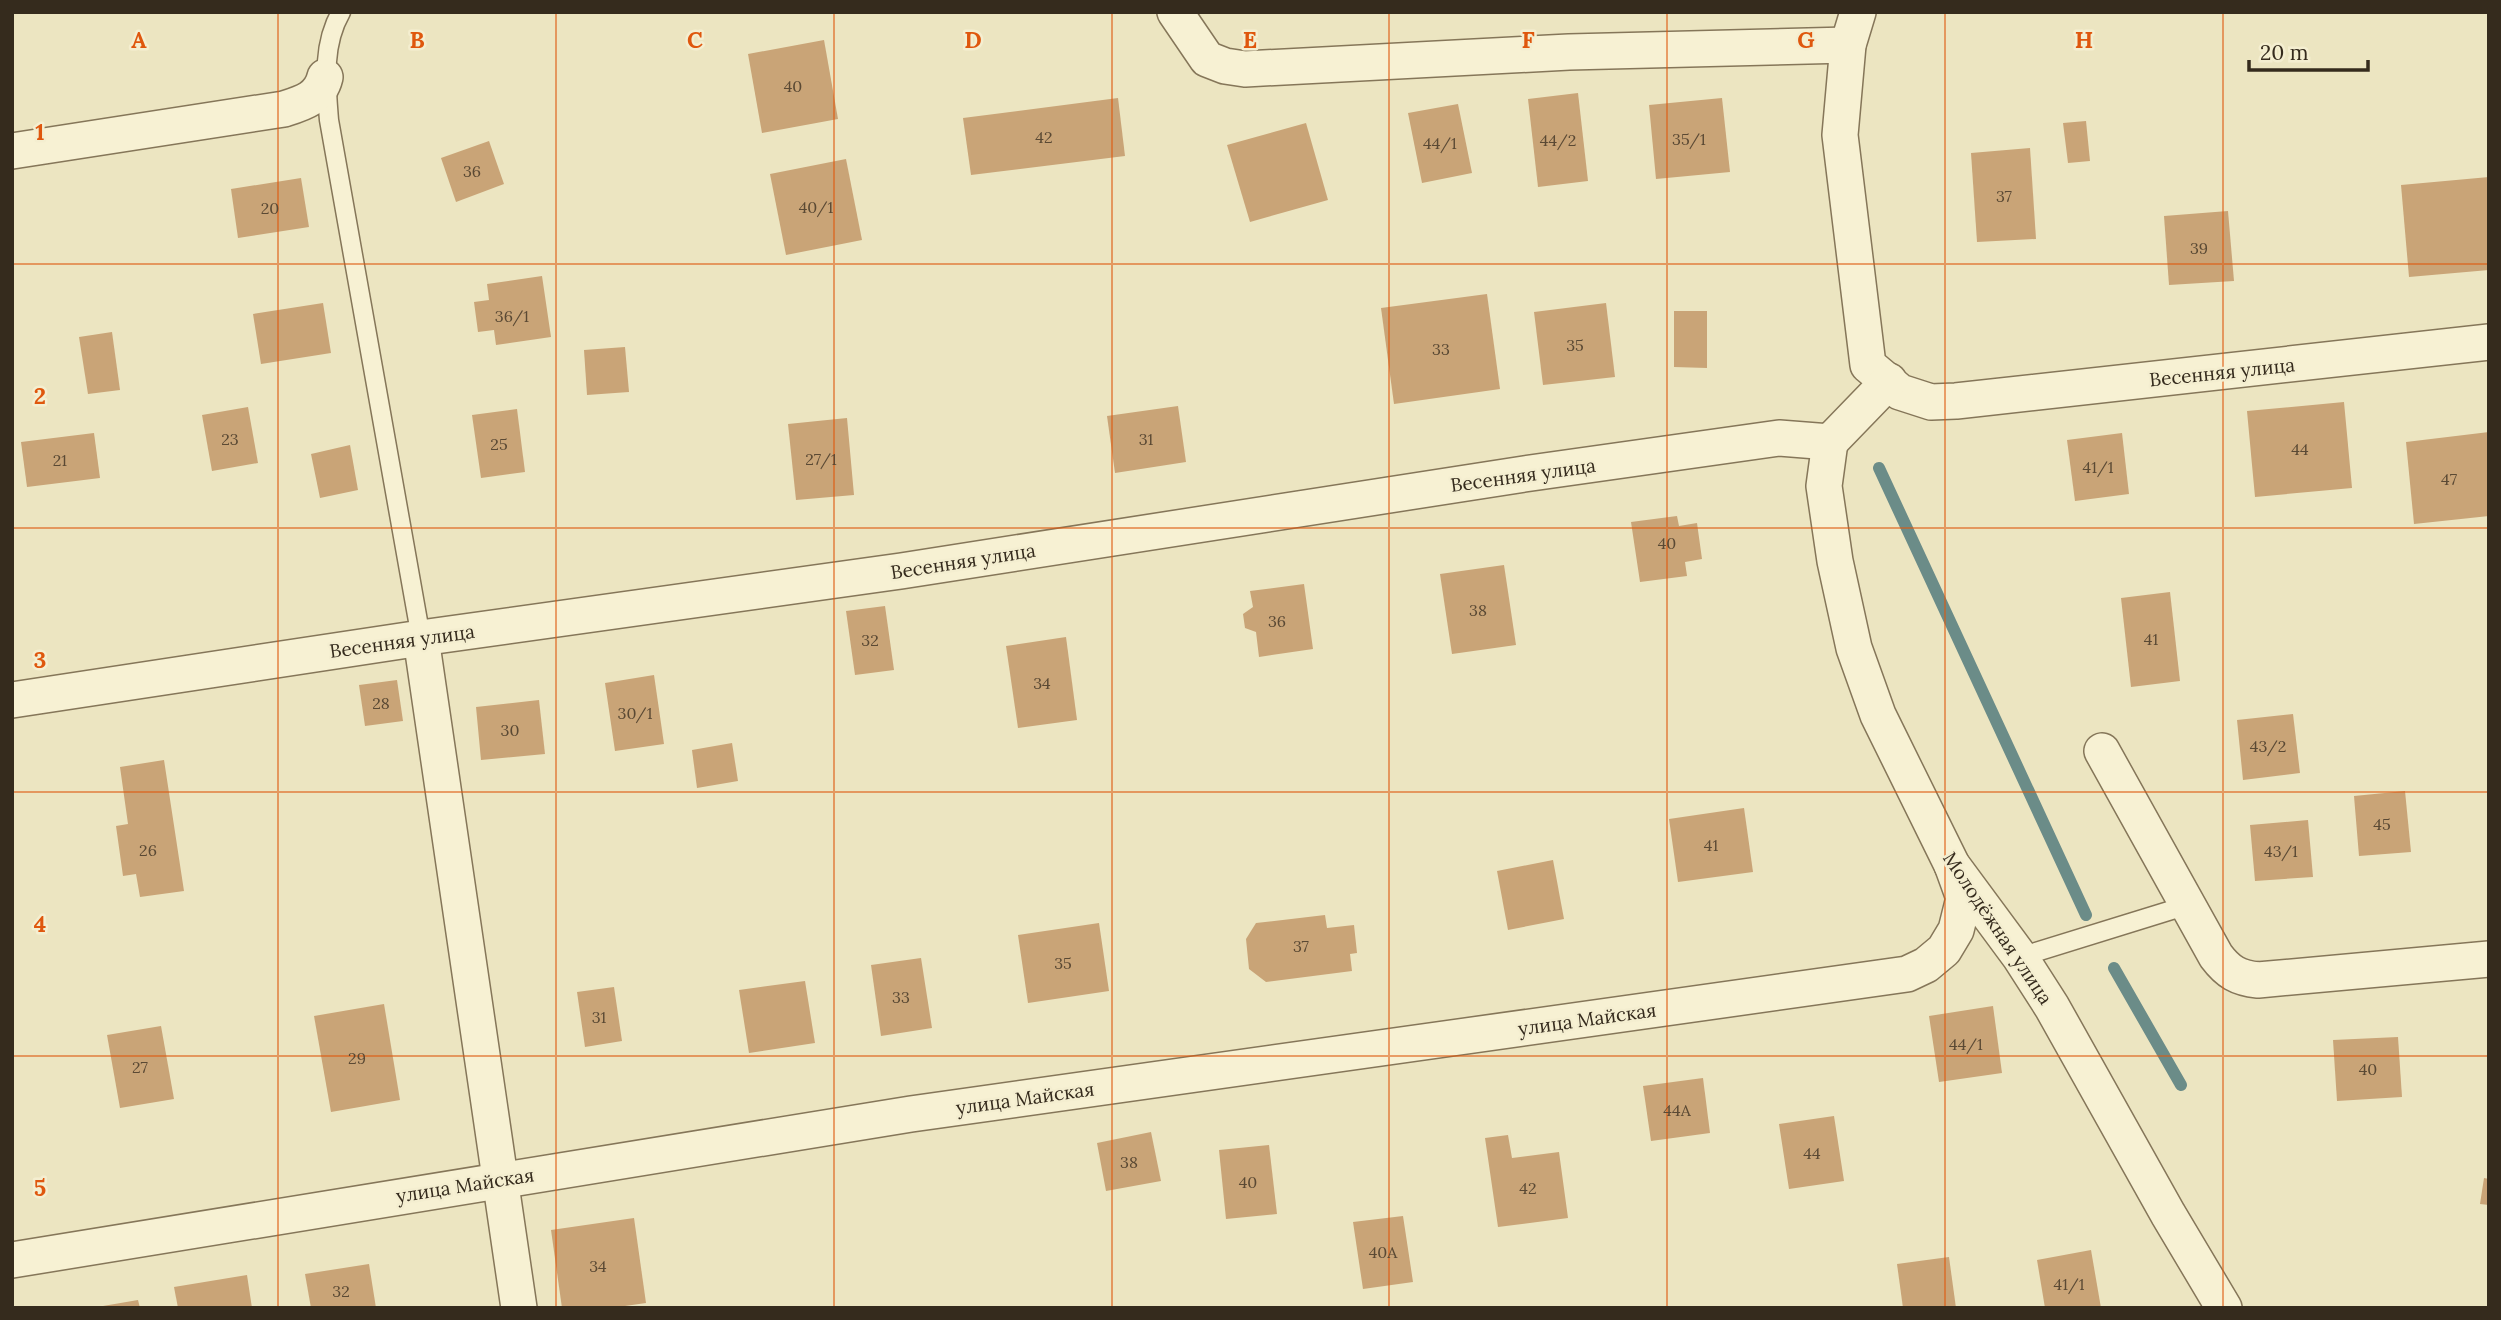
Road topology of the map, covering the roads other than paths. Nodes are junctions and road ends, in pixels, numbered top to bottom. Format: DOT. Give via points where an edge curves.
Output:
graph roads {
  1 [pos="341,12"];
  2 [pos="1175,12"];
  3 [pos="1858,12"];
  4 [pos="1848,45"];
  5 [pos="326,76"];
  6 [pos="12,151"];
  7 [pos="2489,342"];
  8 [pos="1889,382"];
  9 [pos="1830,442"];
  10 [pos="421,638"];
  11 [pos="12,699"];
  12 [pos="2102,751"];
  13 [pos="1952,865"];
  14 [pos="2188,905"];
  15 [pos="2020,957"];
  16 [pos="2489,959"];
  17 [pos="501,1179"];
  18 [pos="12,1260"];
  19 [pos="519,1308"];
  20 [pos="2224,1308"];
  1 -- 5 [label="lane" via="328,49"];
  2 -- 4 [label="street" via="1208,59 1245,69 1569,52"];
  3 -- 4 [label="street"];
  4 -- 8 [label="street" via="1840,135 1865,349 1868,365"];
  5 -- 6 [label="street" via="311,100 284,109"];
  5 -- 10 [label="lane"];
  7 -- 8 [label="street, Весенняя улица" via="1956,401 1931,402 1900,392"];
  8 -- 9 [label="street"];
  9 -- 10 [label="street, Весенняя улица" via="1779,438 901,571"];
  9 -- 13 [label="street, Молодёжная улица" via="1825,497 1854,648 1878,715"];
  10 -- 11 [label="street, Весенняя улица"];
  10 -- 17 [label="street"];
  12 -- 14 [label="street"];
  13 -- 15 [label="street, Молодёжная улица"];
  13 -- 17 [label="street, улица Майская" via="1964,898 1956,930 1944,950 1907,974 911,1114"];
  14 -- 15 [label="lane"];
  14 -- 16 [label="street" via="2216,956 2244,978"];
  15 -- 20 [label="street, Молодёжная улица"];
  17 -- 18 [label="street, улица Майская"];
  17 -- 19 [label="street"];
}
